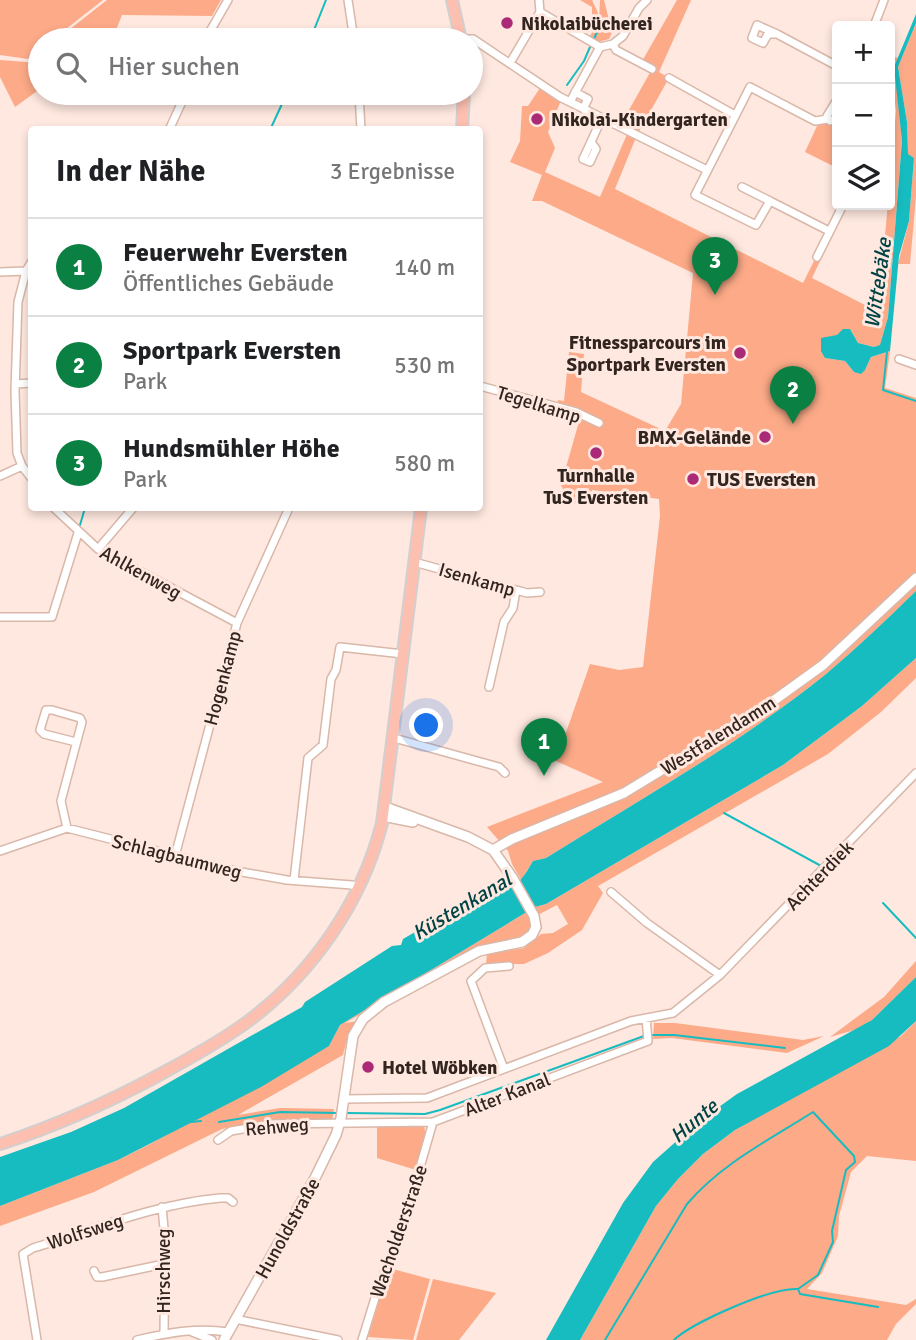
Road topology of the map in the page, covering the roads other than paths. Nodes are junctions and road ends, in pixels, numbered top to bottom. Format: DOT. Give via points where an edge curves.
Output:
graph roads {
  1 [pos="228,0"];
  2 [pos="348,0"];
  3 [pos="452,0"];
  4 [pos="539,0"];
  5 [pos="647,0"];
  6 [pos="884,0"];
  7 [pos="540,12"];
  8 [pos="876,21"];
  9 [pos="212,28"];
  10 [pos="352,28"];
  11 [pos="458,28"];
  12 [pos="777,34"];
  13 [pos="613,44"];
  14 [pos="483,45"];
  15 [pos="600,47"];
  16 [pos="510,63"];
  17 [pos="832,63"];
  18 [pos="652,69"];
  19 [pos="669,78"];
  20 [pos="575,92"];
  21 [pos="570,102"];
  22 [pos="180,105"];
  23 [pos="360,105"];
  24 [pos="463,105"];
  25 [pos="832,108"];
  26 [pos="583,109"];
  27 [pos="736,115"];
  28 [pos="602,118"];
  29 [pos="828,119"];
  30 [pos="832,121"];
  31 [pos="171,126"];
  32 [pos="361,126"];
  33 [pos="461,126"];
  34 [pos="591,142"];
  35 [pos="707,170"];
  36 [pos="742,187"];
  37 [pos="769,201"];
  38 [pos="840,210"];
  39 [pos="829,231"];
  40 [pos="817,257"];
  41 [pos="28,268"];
  42 [pos="26,271"];
  43 [pos="0,272"];
  44 [pos="899,359"];
  45 [pos="916,365"];
  46 [pos="28,383"];
  47 [pos="15,384"];
  48 [pos="483,387"];
  49 [pos="599,423"];
  50 [pos="22,466"];
  51 [pos="28,474"];
  52 [pos="0,476"];
  53 [pos="57,511"];
  54 [pos="130,511"];
  55 [pos="288,511"];
  56 [pos="421,511"];
  57 [pos="78,533"];
  58 [pos="98,549"];
  59 [pos="414,562"];
  60 [pos="916,578"];
  61 [pos="516,590"];
  62 [pos="540,592"];
  63 [pos="0,617"];
  64 [pos="237,623"];
  65 [pos="403,654"];
  66 [pos="489,687"];
  67 [pos="394,738"];
  68 [pos="76,742"];
  69 [pos="916,773"];
  70 [pos="505,774"];
  71 [pos="384,811"];
  72 [pos="67,828"];
  73 [pos="493,850"];
  74 [pos="0,851"];
  75 [pos="175,856"];
  76 [pos="294,880"];
  77 [pos="358,888"];
  78 [pos="611,892"];
  79 [pos="509,966"];
  80 [pos="720,975"];
  81 [pos="646,1018"];
  82 [pos="504,1069"];
  83 [pos="342,1112"];
  84 [pos="433,1122"];
  85 [pos="219,1140"];
  86 [pos="0,1144"];
  87 [pos="233,1202"];
  88 [pos="162,1208"];
  89 [pos="164,1264"];
  90 [pos="94,1271"];
  91 [pos="235,1319"];
  92 [pos="190,1331"];
  93 [pos="164,1334"];
  94 [pos="226,1336"];
  95 [pos="37,1340"];
  96 [pos="137,1340"];
  97 [pos="212,1340"];
  98 [pos="338,1340"];
  99 [pos="362,1340"];
  1 -- 9 [label="street"];
  2 -- 10 [label="street"];
  3 -- 11 [label="main road"];
  4 -- 7 [label="street"];
  5 -- 13 [label="street"];
  6 -- 8 [label="street"];
  7 -- 15 [label="street"];
  7 -- 16 [label="street"];
  12 -- 17 [label="street"];
  13 -- 15 [label="street"];
  13 -- 18 [label="street"];
  14 -- 16 [label="street"];
  15 -- 20 [label="street"];
  16 -- 21 [label="street"];
  19 -- 27 [label="street"];
  20 -- 21 [label="street"];
  20 -- 26 [label="street" via="588,99"];
  21 -- 26 [label="street"];
  22 -- 31 [label="street"];
  23 -- 32 [label="street"];
  24 -- 33 [label="main road"];
  25 -- 29 [label="street"];
  26 -- 28 [label="street"];
  27 -- 29 [label="street" via="750,87 815,121"];
  27 -- 35 [label="street"];
  28 -- 34 [label="street"];
  28 -- 35 [label="street"];
  29 -- 30 [label="street"];
  35 -- 37 [label="street" via="695,195 749,223 759,223"];
  36 -- 37 [label="street"];
  37 -- 39 [label="street"];
  38 -- 39 [label="street"];
  39 -- 40 [label="street"];
  41 -- 42 [label="street"];
  42 -- 43 [label="street"];
  42 -- 47 [label="street" via="18,302"];
  44 -- 45 [label="street"];
  46 -- 47 [label="street"];
  47 -- 50 [label="street" via="17,453"];
  48 -- 49 [label="street, Tegelkamp" via="576,412"];
  50 -- 51 [label="street"];
  50 -- 52 [label="street"];
  53 -- 57 [label="street, Ahlkenweg"];
  54 -- 58 [label="street"];
  55 -- 64 [label="street, Hogenkamp"];
  56 -- 59 [label="main road"];
  57 -- 58 [label="street, Ahlkenweg"];
  57 -- 63 [label="street" via="52,617"];
  58 -- 64 [label="street, Ahlkenweg"];
  59 -- 61 [label="street, Isenkamp"];
  59 -- 65 [label="main road"];
  60 -- 73 [label="street, Westfalendamm" via="823,665 762,709 624,793"];
  61 -- 62 [label="street, Isenkamp"];
  61 -- 66 [label="street"];
  64 -- 75 [label="street, Hogenkamp"];
  65 -- 67 [label="main road"];
  65 -- 76 [label="street" via="340,647 323,745 308,758"];
  67 -- 70 [label="street" via="499,767"];
  67 -- 71 [label="main road"];
  68 -- 68 [label="street" via="79,718 46,710 40,730"];
  68 -- 72 [label="street" via="61,801"];
  69 -- 80 [label="street, Achterdiek"];
  71 -- 73 [label="street" via="439,826"];
  71 -- 77 [label="main road"];
  72 -- 74 [label="street"];
  72 -- 75 [label="street, Schlagbaumweg"];
  73 -- 83 [label="street, Hunoldstraße" via="534,916 536,927 528,939 479,951 384,1002 363,1019 354,1036"];
  75 -- 76 [label="street, Schlagbaumweg"];
  76 -- 77 [label="street, Schlagbaumweg"];
  77 -- 86 [label="main road" via="314,958 247,1022 118,1097"];
  78 -- 80 [label="street"];
  79 -- 82 [label="street" via="485,968 471,981"];
  80 -- 81 [label="street, Achterdiek" via="673,1013"];
  81 -- 82 [label="street, Achterdiek"];
  81 -- 84 [label="street, Alter Kanal" via="648,1041"];
  82 -- 83 [label="street, Achterdiek" via="426,1098"];
  83 -- 84 [label="street, Alter Kanal"];
  83 -- 85 [label="street, Rehweg" via="231,1131"];
  83 -- 91 [label="street, Hunoldstraße" via="325,1159"];
  84 -- 99 [label="street, Wacholderstraße"];
  87 -- 88 [label="street, Wolfsweg" via="215,1199"];
  88 -- 89 [label="street, Hirschweg"];
  88 -- 95 [label="street, Wolfsweg" via="23,1254"];
  89 -- 90 [label="street" via="102,1278"];
  89 -- 93 [label="street, Hirschweg"];
  91 -- 94 [label="street, Hunoldstraße"];
  91 -- 98 [label="street"];
  92 -- 93 [label="street"];
  92 -- 94 [label="street" via="207,1329"];
  92 -- 97 [label="street"];
  93 -- 96 [label="street"];
}
